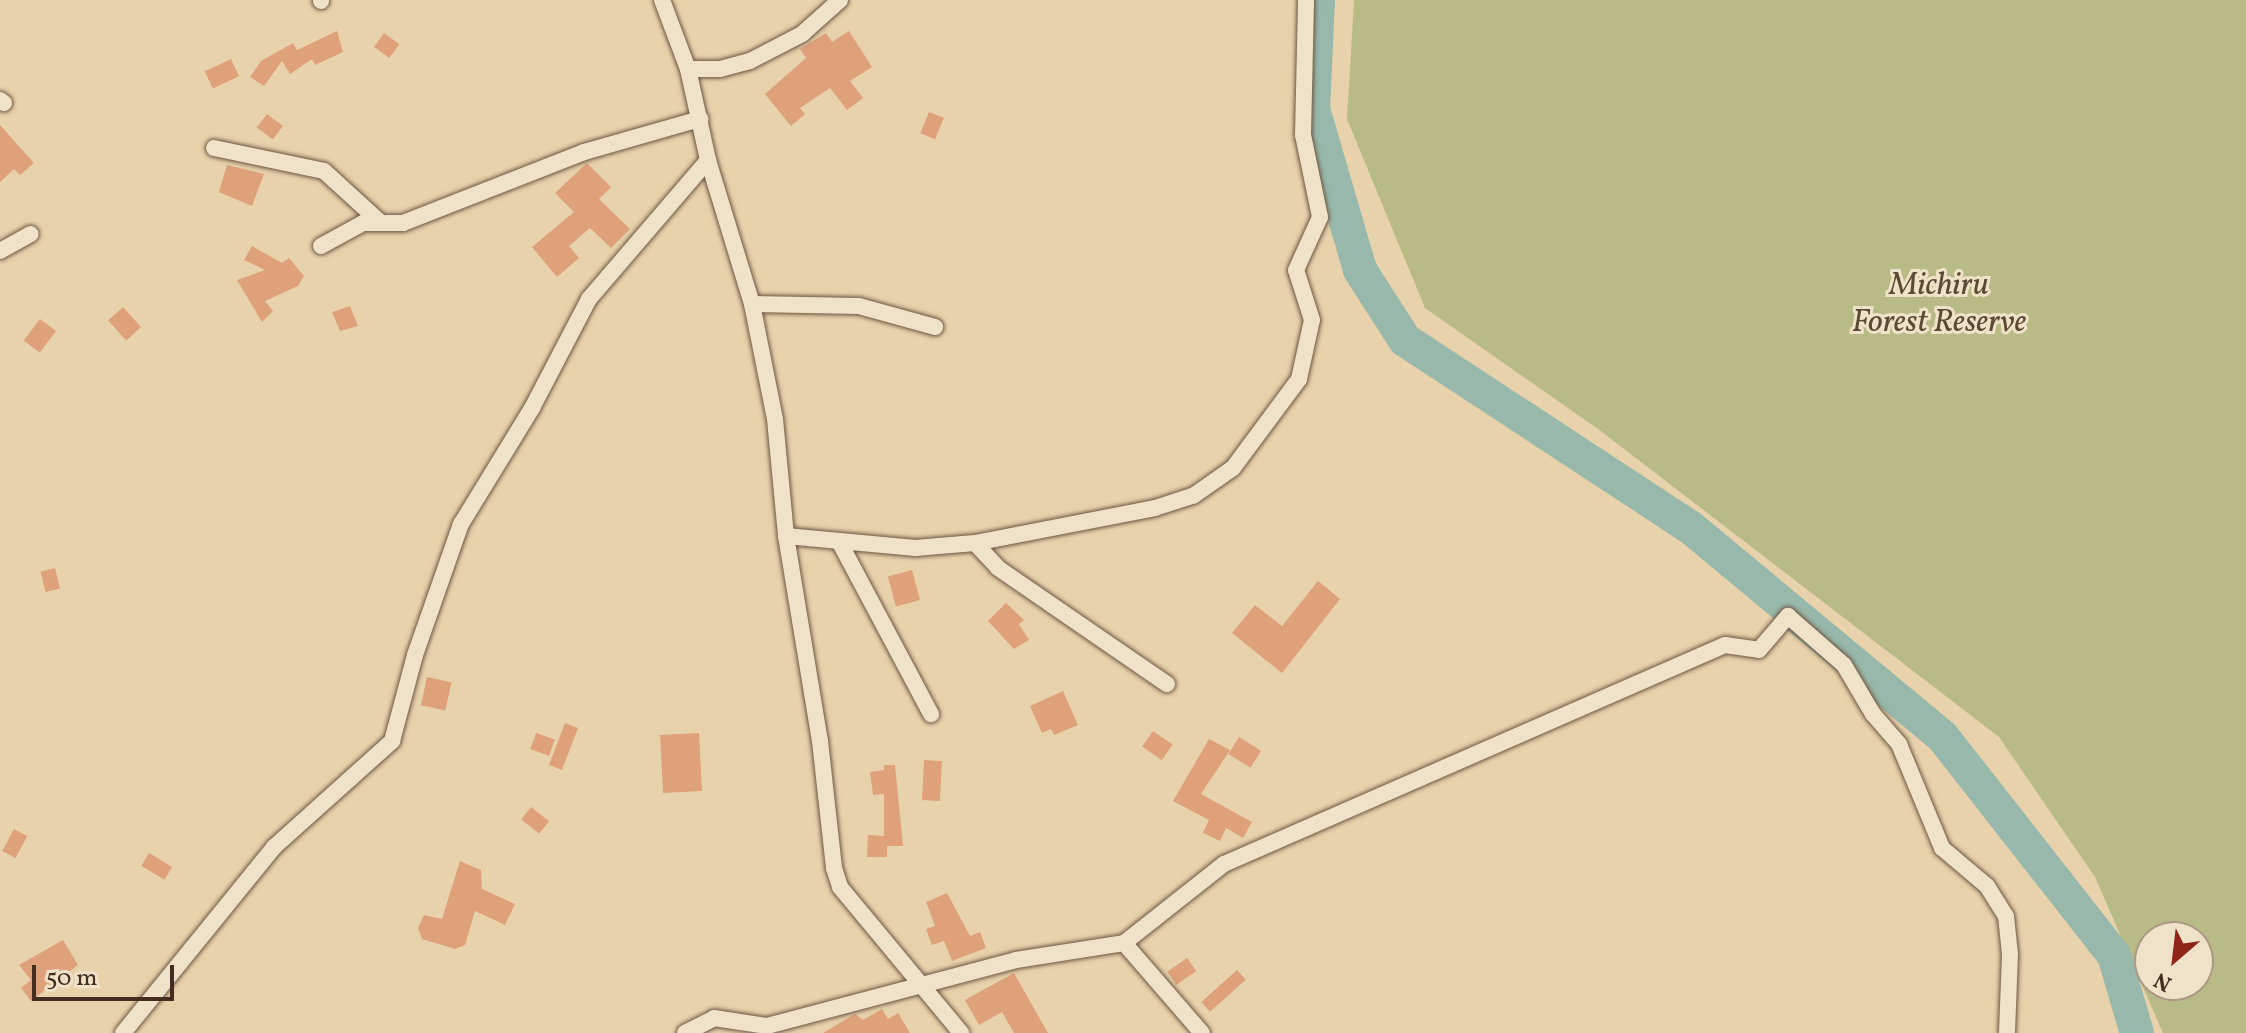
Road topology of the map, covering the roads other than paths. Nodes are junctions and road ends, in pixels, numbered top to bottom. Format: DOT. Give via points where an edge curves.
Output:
graph roads {
  1 [pos="662,0"];
  2 [pos="840,0"];
  3 [pos="1306,0"];
  4 [pos="688,69"];
  5 [pos="700,119"];
  6 [pos="214,148"];
  7 [pos="708,160"];
  8 [pos="379,221"];
  9 [pos="31,234"];
  10 [pos="321,246"];
  11 [pos="0,251"];
  12 [pos="752,304"];
  13 [pos="935,327"];
  14 [pos="786,536"];
  15 [pos="840,543"];
  16 [pos="975,543"];
  17 [pos="1167,684"];
  18 [pos="931,714"];
  19 [pos="1124,943"];
  20 [pos="918,984"];
  21 [pos="123,1033"];
  22 [pos="685,1033"];
  23 [pos="961,1033"];
  24 [pos="1202,1033"];
  25 [pos="2007,1033"];
  1 -- 4 [label="street"];
  2 -- 4 [label="street" via="802,34 750,61 720,69"];
  3 -- 16 [label="street" via="1303,135 1320,217 1296,270 1312,320 1299,379 1233,468 1193,496 1082,525"];
  4 -- 5 [label="street"];
  5 -- 7 [label="street"];
  5 -- 8 [label="street" via="584,152 403,223"];
  6 -- 8 [label="street" via="324,171"];
  7 -- 12 [label="street"];
  7 -- 21 [label="street" via="589,299 532,408 461,524 415,655 392,741 274,847 224,902"];
  8 -- 10 [label="street" via="363,223"];
  9 -- 11 [label="street"];
  12 -- 13 [label="street" via="859,306"];
  12 -- 14 [label="street" via="775,419"];
  14 -- 15 [label="street"];
  14 -- 20 [label="street" via="820,741 834,868 840,887"];
  15 -- 16 [label="street" via="915,548"];
  15 -- 18 [label="street"];
  16 -- 17 [label="street" via="998,568"];
  19 -- 20 [label="street" via="1016,960"];
  19 -- 24 [label="street"];
  19 -- 25 [label="street" via="1224,864 1725,645 1759,650 1788,616 1844,665 1899,744 1942,848 1987,886 2006,916"];
  20 -- 22 [label="street" via="767,1026 714,1018"];
  20 -- 23 [label="street"];
}
